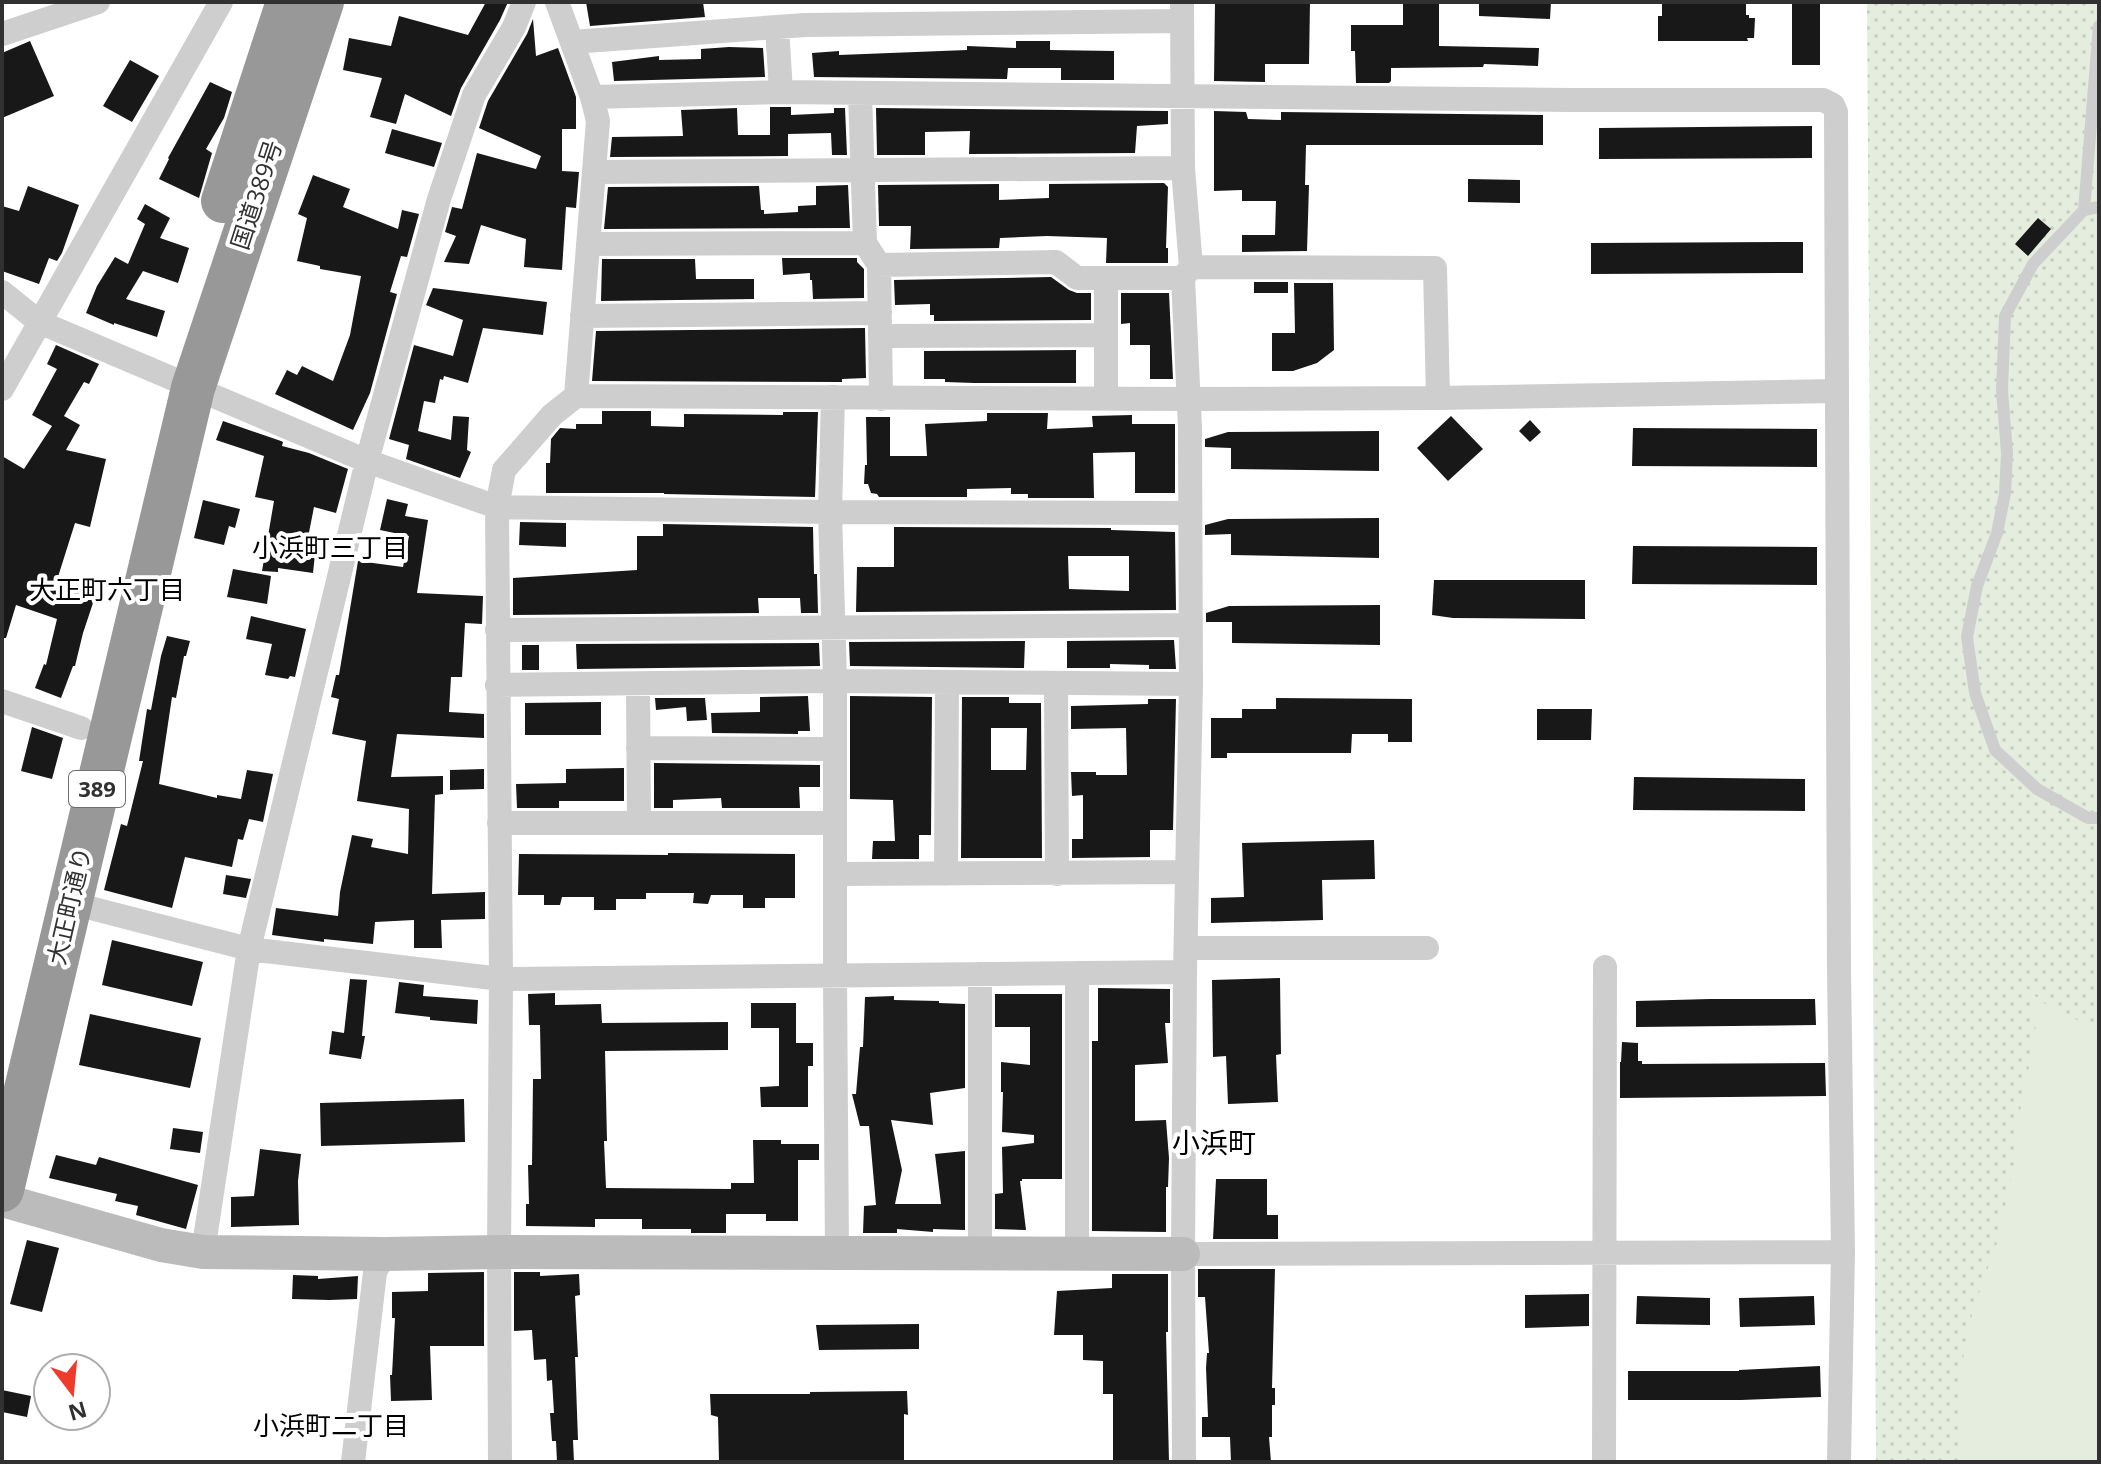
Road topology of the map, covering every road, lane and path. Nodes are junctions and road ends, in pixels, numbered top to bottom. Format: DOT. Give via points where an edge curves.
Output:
graph roads {
  1 [pos="98,2"];
  2 [pos="221,2"];
  3 [pos="288,2"];
  4 [pos="322,2"];
  5 [pos="524,2"];
  6 [pos="557,2"];
  7 [pos="1182,12"];
  8 [pos="2099,26"];
  9 [pos="777,27"];
  10 [pos="2,34"];
  11 [pos="572,42"];
  12 [pos="781,92"];
  13 [pos="860,93"];
  14 [pos="1183,96"];
  15 [pos="592,97"];
  16 [pos="1183,168"];
  17 [pos="862,169"];
  18 [pos="594,172"];
  19 [pos="2099,207"];
  20 [pos="2084,210"];
  21 [pos="865,243"];
  22 [pos="588,244"];
  23 [pos="879,265"];
  24 [pos="1187,273"];
  25 [pos="1106,280"];
  26 [pos="2,292"];
  27 [pos="582,316"];
  28 [pos="39,322"];
  29 [pos="880,325"];
  30 [pos="1106,335"];
  31 [pos="179,382"];
  32 [pos="2,389"];
  33 [pos="1836,391"];
  34 [pos="576,396"];
  35 [pos="833,397"];
  36 [pos="1106,398"];
  37 [pos="1438,398"];
  38 [pos="881,399"];
  39 [pos="1188,399"];
  40 [pos="367,461"];
  41 [pos="497,507"];
  42 [pos="830,512"];
  43 [pos="1189,513"];
  44 [pos="1190,625"];
  45 [pos="834,628"];
  46 [pos="497,630"];
  47 [pos="835,681"];
  48 [pos="947,682"];
  49 [pos="1056,683"];
  50 [pos="638,684"];
  51 [pos="1191,684"];
  52 [pos="497,685"];
  53 [pos="2,701"];
  54 [pos="81,728"];
  55 [pos="638,748"];
  56 [pos="835,749"];
  57 [pos="2099,818"];
  58 [pos="499,823"];
  59 [pos="639,823"];
  60 [pos="835,823"];
  61 [pos="1187,872"];
  62 [pos="835,874"];
  63 [pos="946,874"];
  64 [pos="1057,874"];
  65 [pos="71,903"];
  66 [pos="1427,948"];
  67 [pos="249,949"];
  68 [pos="1186,960"];
  69 [pos="1605,967"];
  70 [pos="1077,973"];
  71 [pos="980,974"];
  72 [pos="835,976"];
  73 [pos="501,979"];
  74 [pos="2,1062"];
  75 [pos="2,1190"];
  76 [pos="2,1200"];
  77 [pos="203,1252"];
  78 [pos="499,1252"];
  79 [pos="1843,1252"];
  80 [pos="385,1254"];
  81 [pos="837,1254"];
  82 [pos="980,1254"];
  83 [pos="1077,1254"];
  84 [pos="1183,1254"];
  85 [pos="1605,1254"];
  86 [pos="353,1462"];
  87 [pos="500,1462"];
  88 [pos="1184,1462"];
  89 [pos="1604,1462"];
  90 [pos="1839,1462"];
  1 -- 10 [label="street"];
  2 -- 28 [label="street"];
  3 -- 31 [label="highway, 国道389号 / 389"];
  4 -- 31 [label="highway, 国道389号 / 389"];
  5 -- 40 [label="street" via="474,95 439,199"];
  6 -- 11 [label="street"];
  7 -- 9 [label="street"];
  7 -- 14 [label="street"];
  8 -- 20 [label="lane"];
  9 -- 11 [label="street"];
  9 -- 12 [label="street"];
  11 -- 15 [label="street"];
  12 -- 13 [label="street"];
  12 -- 15 [label="street"];
  13 -- 14 [label="street"];
  13 -- 17 [label="street"];
  14 -- 16 [label="street"];
  14 -- 33 [label="street" via="1823,100 1836,112"];
  15 -- 18 [label="street" via="598,121"];
  16 -- 17 [label="street"];
  16 -- 24 [label="street"];
  17 -- 18 [label="street"];
  17 -- 21 [label="street"];
  18 -- 22 [label="street"];
  19 -- 20 [label="lane"];
  20 -- 57 [label="lane" via="2033,264 2005,316 2005,493 1967,637 1975,693 1995,750 2037,789 2088,818"];
  21 -- 22 [label="street"];
  21 -- 23 [label="street"];
  22 -- 27 [label="street"];
  23 -- 25 [label="street" via="1056,262 1077,278"];
  23 -- 29 [label="street"];
  24 -- 25 [label="street"];
  24 -- 37 [label="street" via="1435,268"];
  24 -- 39 [label="street"];
  25 -- 30 [label="street"];
  26 -- 28 [label="street"];
  27 -- 29 [label="street"];
  27 -- 34 [label="street"];
  28 -- 31 [label="street"];
  28 -- 32 [label="street"];
  29 -- 30 [label="street"];
  29 -- 38 [label="street"];
  30 -- 36 [label="street"];
  31 -- 40 [label="street"];
  31 -- 54 [label="highway, 大正町通り / 389"];
  31 -- 65 [label="highway, 大正町通り / 389"];
  33 -- 37 [label="street"];
  33 -- 79 [label="street"];
  34 -- 35 [label="street"];
  34 -- 41 [label="street" via="504,470"];
  35 -- 38 [label="street"];
  35 -- 42 [label="street"];
  36 -- 38 [label="street"];
  36 -- 39 [label="street"];
  37 -- 39 [label="street"];
  39 -- 43 [label="street"];
  40 -- 41 [label="street"];
  40 -- 67 [label="street"];
  41 -- 42 [label="street"];
  41 -- 46 [label="street"];
  42 -- 43 [label="street"];
  42 -- 45 [label="street"];
  43 -- 44 [label="street"];
  44 -- 45 [label="street"];
  44 -- 51 [label="street"];
  45 -- 46 [label="street"];
  45 -- 47 [label="street"];
  46 -- 52 [label="street"];
  47 -- 48 [label="street"];
  47 -- 50 [label="street"];
  47 -- 56 [label="street"];
  48 -- 49 [label="street"];
  48 -- 63 [label="street"];
  49 -- 51 [label="street"];
  49 -- 64 [label="street"];
  50 -- 52 [label="street"];
  50 -- 55 [label="street"];
  51 -- 61 [label="street"];
  52 -- 58 [label="street"];
  53 -- 54 [label="street"];
  54 -- 74 [label="highway, 大正町通り / 389"];
  55 -- 56 [label="street"];
  55 -- 59 [label="street"];
  56 -- 60 [label="street"];
  58 -- 59 [label="street"];
  58 -- 73 [label="street"];
  59 -- 60 [label="street"];
  60 -- 62 [label="street"];
  61 -- 64 [label="street"];
  61 -- 68 [label="street"];
  62 -- 63 [label="street"];
  62 -- 72 [label="street"];
  63 -- 64 [label="street"];
  65 -- 67 [label="street"];
  65 -- 75 [label="highway, 大正町通り / 389"];
  66 -- 68 [label="street"];
  67 -- 73 [label="street"];
  67 -- 77 [label="street"];
  68 -- 70 [label="street"];
  68 -- 84 [label="street"];
  69 -- 85 [label="street"];
  70 -- 71 [label="street"];
  70 -- 83 [label="street"];
  71 -- 72 [label="street"];
  71 -- 82 [label="street"];
  72 -- 73 [label="street"];
  72 -- 81 [label="street"];
  73 -- 78 [label="street"];
  76 -- 77 [label="street"];
  77 -- 80 [label="street"];
  78 -- 80 [label="street"];
  78 -- 81 [label="street"];
  78 -- 87 [label="street"];
  79 -- 85 [label="street"];
  79 -- 90 [label="street"];
  80 -- 86 [label="street" via="375,1272"];
  81 -- 82 [label="street"];
  82 -- 83 [label="street"];
  83 -- 84 [label="street"];
  84 -- 85 [label="street"];
  84 -- 88 [label="street"];
  85 -- 89 [label="street"];
}
